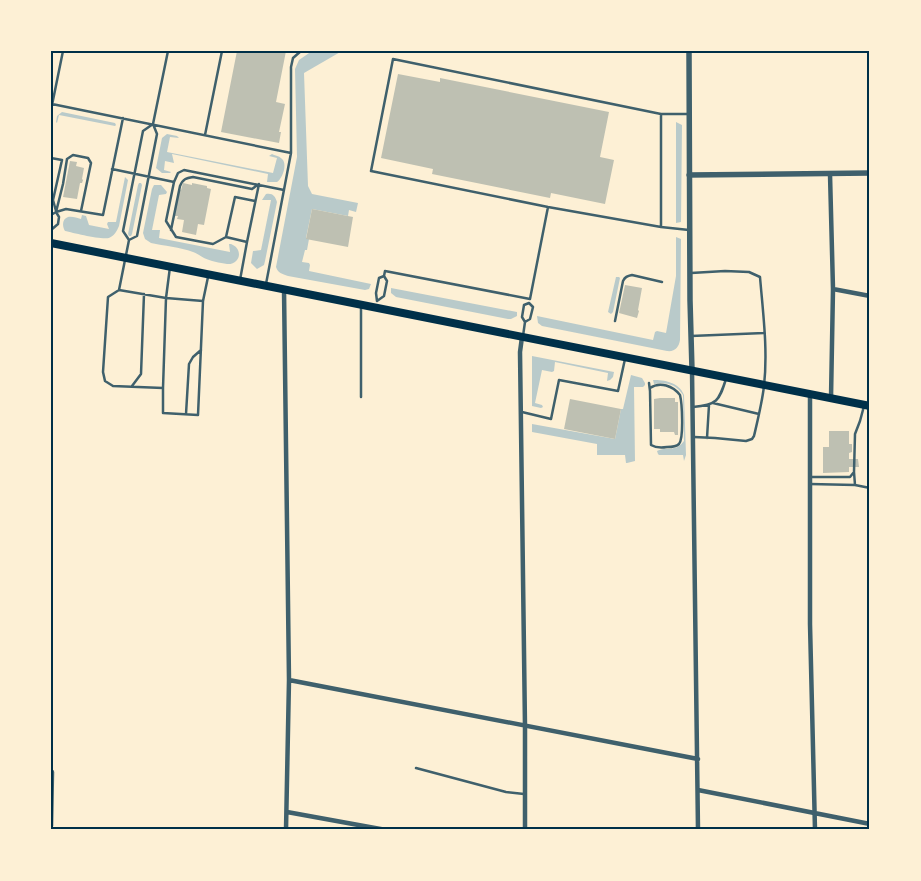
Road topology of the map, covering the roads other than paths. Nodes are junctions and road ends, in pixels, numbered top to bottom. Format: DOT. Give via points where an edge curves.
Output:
graph roads {
  1 [pos="63,51"];
  2 [pos="168,51"];
  3 [pos="222,51"];
  4 [pos="301,51"];
  5 [pos="689,51"];
  6 [pos="52,104"];
  7 [pos="51,110"];
  8 [pos="660,114"];
  9 [pos="689,114"];
  10 [pos="123,118"];
  11 [pos="153,124"];
  12 [pos="205,135"];
  13 [pos="291,153"];
  14 [pos="51,158"];
  15 [pos="112,169"];
  16 [pos="870,173"];
  17 [pos="135,174"];
  18 [pos="830,174"];
  19 [pos="688,175"];
  20 [pos="149,176"];
  21 [pos="174,182"];
  22 [pos="259,184"];
  23 [pos="284,190"];
  24 [pos="255,201"];
  25 [pos="548,207"];
  26 [pos="81,211"];
  27 [pos="56,212"];
  28 [pos="51,215"];
  29 [pos="661,227"];
  30 [pos="52,228"];
  31 [pos="171,230"];
  32 [pos="690,230"];
  33 [pos="226,237"];
  34 [pos="129,240"];
  35 [pos="247,242"];
  36 [pos="51,243"];
  37 [pos="125,258"];
  38 [pos="170,266"];
  39 [pos="690,274"];
  40 [pos="208,275"];
  41 [pos="384,276"];
  42 [pos="240,280"];
  43 [pos="662,282"];
  44 [pos="266,286"];
  45 [pos="284,289"];
  46 [pos="833,289"];
  47 [pos="119,290"];
  48 [pos="144,294"];
  49 [pos="870,296"];
  50 [pos="166,298"];
  51 [pos="530,301"];
  52 [pos="203,302"];
  53 [pos="376,304"];
  54 [pos="361,305"];
  55 [pos="615,321"];
  56 [pos="525,322"];
  57 [pos="764,333"];
  58 [pos="692,336"];
  59 [pos="522,337"];
  60 [pos="201,350"];
  61 [pos="625,357"];
  62 [pos="692,370"];
  63 [pos="727,377"];
  64 [pos="649,383"];
  65 [pos="764,384"];
  66 [pos="132,386"];
  67 [pos="163,388"];
  68 [pos="650,388"];
  69 [pos="810,393"];
  70 [pos="361,397"];
  71 [pos="831,398"];
  72 [pos="713,403"];
  73 [pos="709,405"];
  74 [pos="867,405"];
  75 [pos="693,407"];
  76 [pos="520,412"];
  77 [pos="186,414"];
  78 [pos="759,414"];
  79 [pos="694,438"];
  80 [pos="708,438"];
  81 [pos="854,472"];
  82 [pos="810,477"];
  83 [pos="810,484"];
  84 [pos="855,485"];
  85 [pos="870,488"];
  86 [pos="289,680"];
  87 [pos="525,726"];
  88 [pos="698,760"];
  89 [pos="416,768"];
  90 [pos="52,772"];
  91 [pos="698,790"];
  92 [pos="524,794"];
  93 [pos="287,812"];
  94 [pos="814,812"];
  95 [pos="870,824"];
  96 [pos="51,826"];
  97 [pos="286,830"];
  98 [pos="386,830"];
  99 [pos="525,830"];
  100 [pos="698,830"];
  101 [pos="815,830"];
  1 -- 6 [label="lane"];
  2 -- 11 [label="lane"];
  3 -- 12 [label="lane"];
  4 -- 13 [label="lane" via="293,58 291,67"];
  5 -- 9 [label="street"];
  6 -- 7 [label="lane"];
  6 -- 10 [label="lane"];
  8 -- 9 [label="lane"];
  8 -- 25 [label="lane" via="393,59 371,171"];
  8 -- 29 [label="lane"];
  9 -- 19 [label="street"];
  10 -- 11 [label="lane"];
  10 -- 15 [label="lane"];
  11 -- 12 [label="lane"];
  11 -- 17 [label="lane" via="143,131"];
  11 -- 20 [label="lane" via="157,134"];
  12 -- 13 [label="lane"];
  13 -- 23 [label="lane"];
  14 -- 27 [label="lane" via="62,160 53,200"];
  15 -- 17 [label="lane"];
  15 -- 26 [label="lane" via="104,216"];
  16 -- 18 [label="street"];
  17 -- 20 [label="lane"];
  17 -- 34 [label="lane" via="123,231"];
  18 -- 19 [label="street"];
  18 -- 46 [label="street"];
  19 -- 32 [label="street"];
  20 -- 21 [label="lane"];
  20 -- 34 [label="lane" via="136,236"];
  21 -- 22 [label="lane" via="178,173 184,170"];
  21 -- 31 [label="lane" via="166,221"];
  22 -- 23 [label="lane"];
  22 -- 24 [label="lane"];
  22 -- 31 [label="lane" via="252,189 186,178 180,186"];
  23 -- 44 [label="lane"];
  24 -- 33 [label="lane" via="235,197"];
  24 -- 35 [label="lane"];
  25 -- 29 [label="lane"];
  25 -- 51 [label="lane"];
  26 -- 27 [label="lane" via="66,209"];
  26 -- 27 [label="lane" via="91,162 88,158 73,155 68,159"];
  27 -- 28 [label="lane"];
  27 -- 30 [label="lane" via="58,224"];
  29 -- 32 [label="lane"];
  31 -- 33 [label="lane" via="176,237 213,244"];
  32 -- 39 [label="street"];
  33 -- 35 [label="lane"];
  34 -- 37 [label="lane"];
  35 -- 42 [label="lane"];
  36 -- 37 [label="main road"];
  37 -- 38 [label="main road"];
  37 -- 47 [label="lane"];
  38 -- 40 [label="main road"];
  38 -- 50 [label="lane"];
  39 -- 57 [label="lane" via="749,272 760,277"];
  39 -- 58 [label="street"];
  40 -- 42 [label="main road"];
  40 -- 52 [label="lane"];
  41 -- 51 [label="lane" via="385,271"];
  41 -- 53 [label="lane" via="379,278"];
  41 -- 53 [label="lane" via="387,281 384,296"];
  42 -- 44 [label="main road"];
  43 -- 55 [label="lane" via="632,275 625,278"];
  44 -- 45 [label="main road"];
  45 -- 54 [label="main road"];
  45 -- 86 [label="street"];
  46 -- 49 [label="street"];
  46 -- 71 [label="street"];
  47 -- 48 [label="lane"];
  47 -- 66 [label="lane" via="108,297 104,372 106,381 112,386"];
  48 -- 50 [label="lane"];
  48 -- 66 [label="lane" via="141,374"];
  50 -- 52 [label="lane"];
  50 -- 67 [label="lane"];
  51 -- 56 [label="lane" via="533,307 530,319"];
  51 -- 56 [label="lane" via="524,305 522,317"];
  52 -- 60 [label="lane"];
  53 -- 54 [label="main road"];
  53 -- 59 [label="main road"];
  54 -- 70 [label="lane"];
  56 -- 59 [label="lane"];
  57 -- 58 [label="lane"];
  57 -- 65 [label="lane"];
  58 -- 62 [label="street"];
  59 -- 61 [label="main road"];
  59 -- 76 [label="street"];
  60 -- 77 [label="lane" via="189,364"];
  60 -- 77 [label="lane" via="198,415"];
  61 -- 62 [label="main road"];
  61 -- 76 [label="lane" via="618,391 559,380 551,419"];
  62 -- 63 [label="main road"];
  62 -- 75 [label="street"];
  63 -- 65 [label="main road"];
  63 -- 72 [label="lane" via="722,394"];
  64 -- 68 [label="lane"];
  65 -- 69 [label="main road"];
  65 -- 78 [label="lane"];
  66 -- 67 [label="lane"];
  67 -- 77 [label="lane" via="163,413"];
  68 -- 68 [label="lane" via="651,445 656,448 676,446 682,434 680,395 666,386"];
  69 -- 71 [label="main road"];
  69 -- 82 [label="street"];
  71 -- 74 [label="main road"];
  72 -- 73 [label="lane"];
  72 -- 78 [label="lane"];
  73 -- 75 [label="lane"];
  73 -- 80 [label="lane"];
  74 -- 81 [label="lane" via="855,434"];
  75 -- 79 [label="street"];
  76 -- 87 [label="street"];
  78 -- 80 [label="lane" via="752,440"];
  79 -- 80 [label="lane"];
  79 -- 88 [label="street"];
  81 -- 82 [label="lane" via="850,476"];
  81 -- 84 [label="lane"];
  82 -- 83 [label="street"];
  83 -- 84 [label="lane"];
  83 -- 94 [label="street"];
  84 -- 85 [label="lane"];
  86 -- 87 [label="street"];
  86 -- 93 [label="street"];
  87 -- 88 [label="street"];
  87 -- 92 [label="street"];
  88 -- 91 [label="street"];
  89 -- 92 [label="lane"];
  90 -- 96 [label="street"];
  91 -- 94 [label="street"];
  91 -- 100 [label="street"];
  92 -- 99 [label="street"];
  93 -- 97 [label="street"];
  93 -- 98 [label="street"];
  94 -- 95 [label="street"];
  94 -- 101 [label="street"];
}
